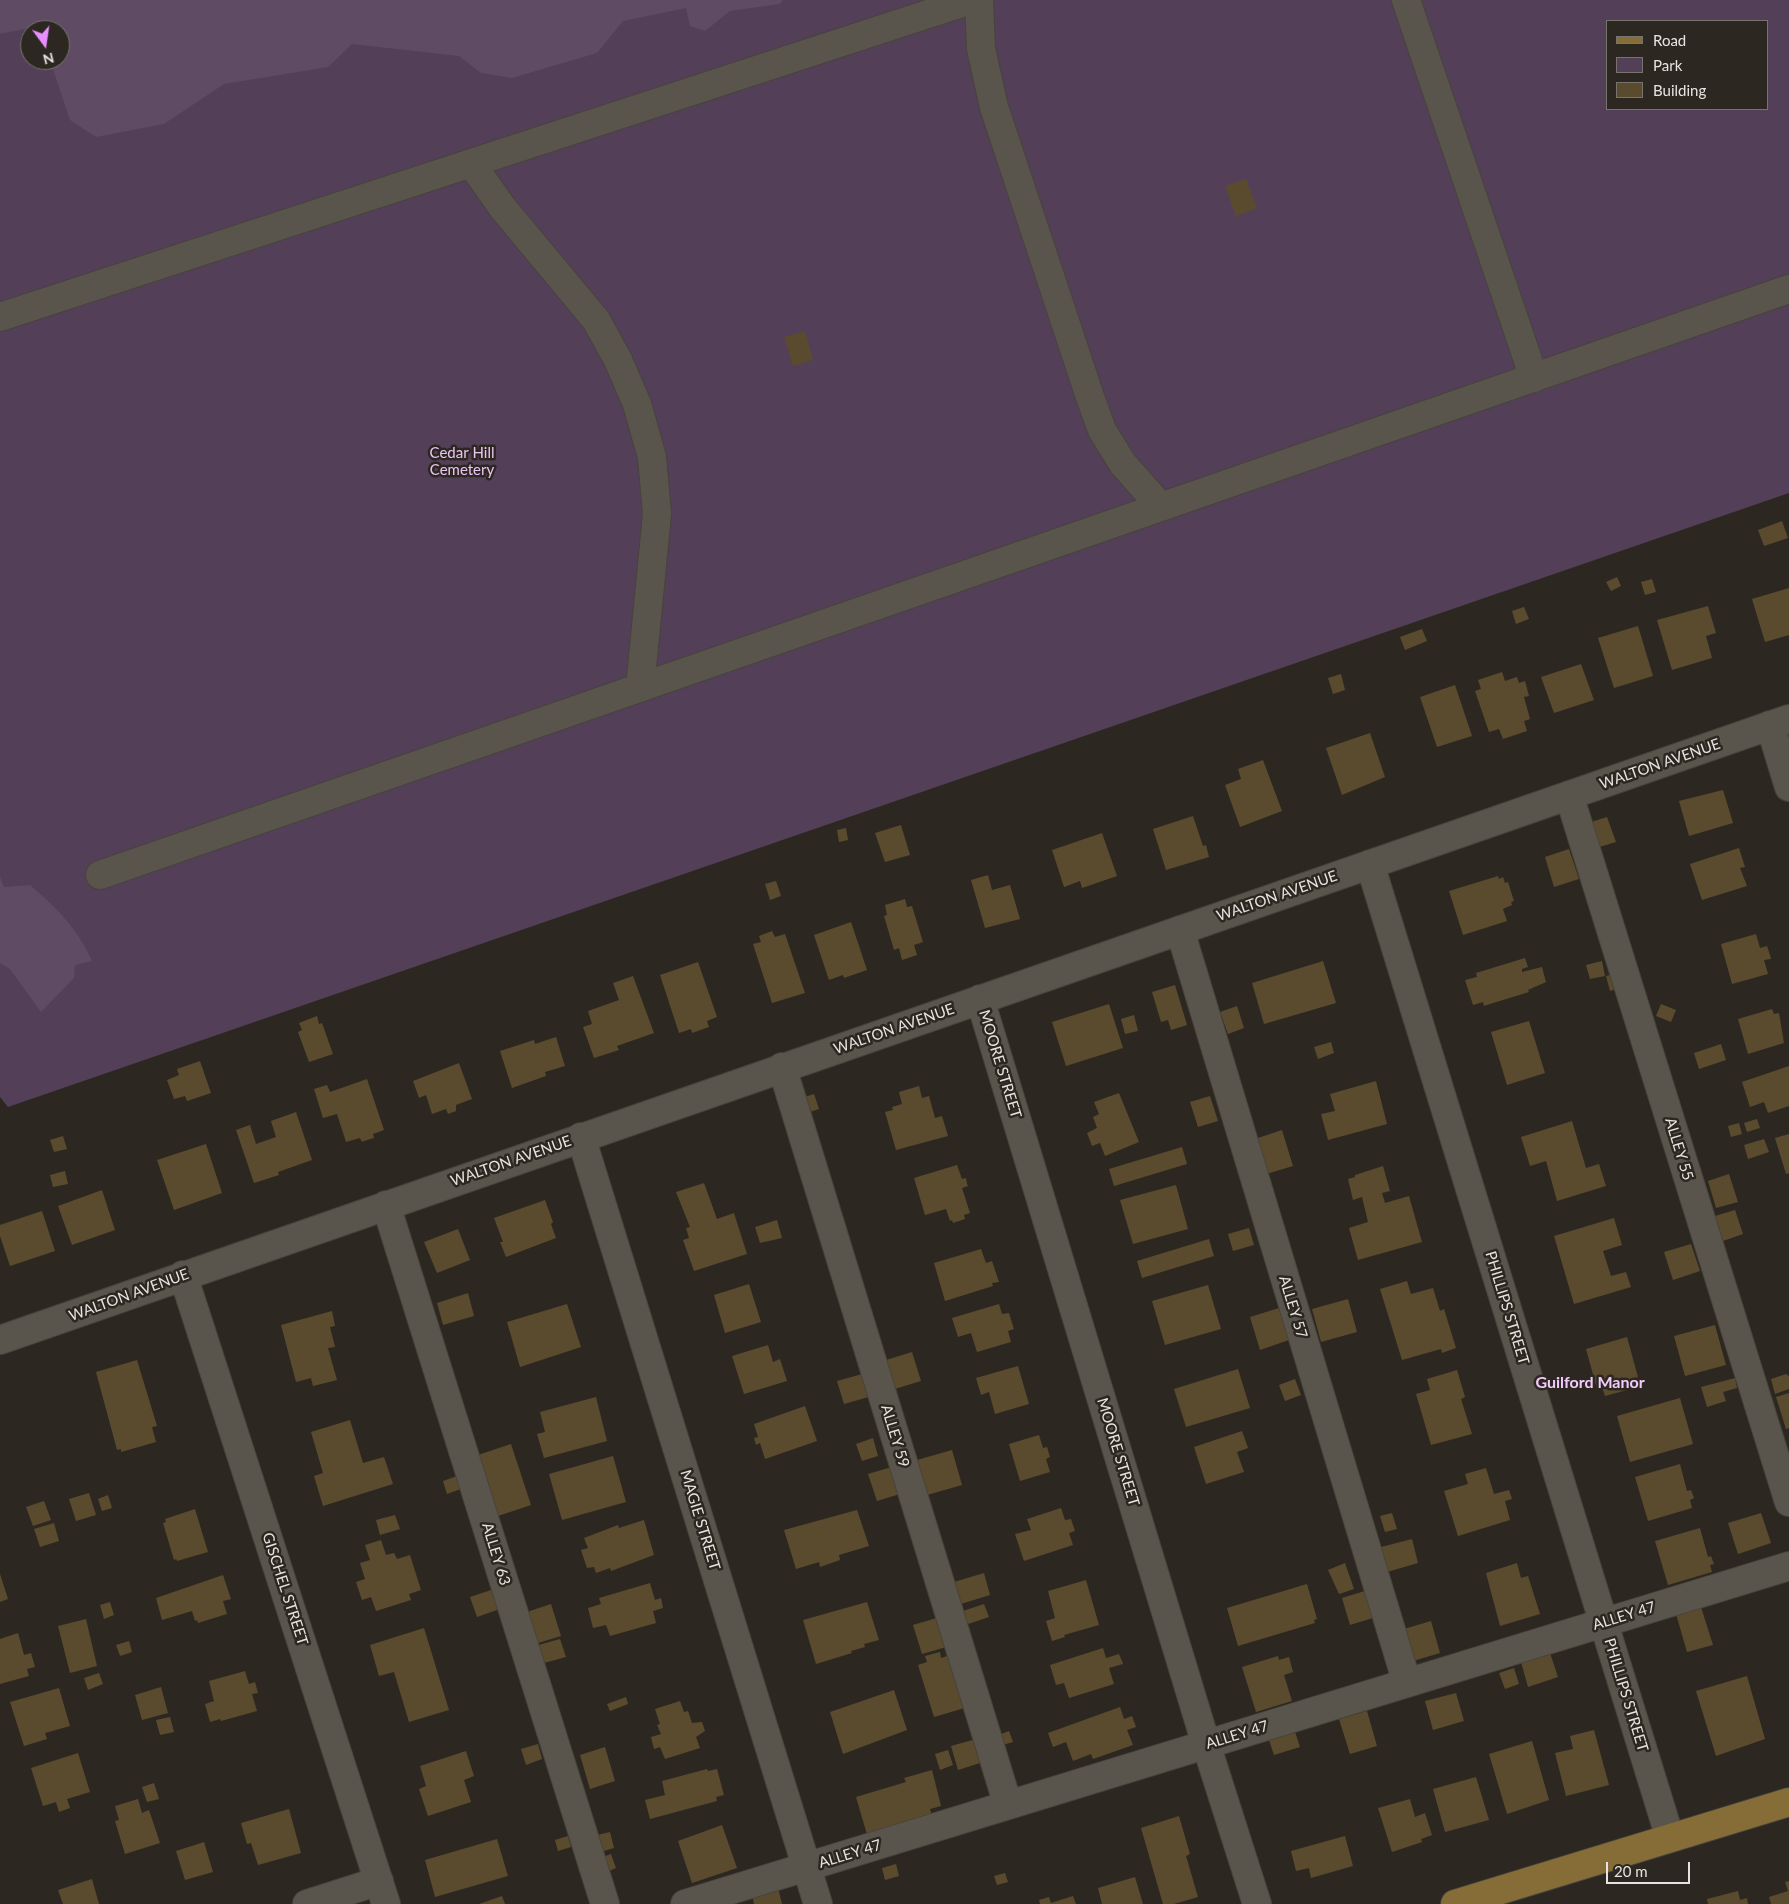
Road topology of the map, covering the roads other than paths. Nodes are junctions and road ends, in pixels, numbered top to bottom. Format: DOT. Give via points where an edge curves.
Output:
graph roads {
  1 [pos="971,0"];
  2 [pos="979,0"];
  3 [pos="1406,0"];
  4 [pos="471,163"];
  5 [pos="1789,289"];
  6 [pos="0,317"];
  7 [pos="1534,378"];
  8 [pos="1161,507"];
  9 [pos="640,688"];
  10 [pos="1780,722"];
  11 [pos="1789,787"];
  12 [pos="1569,795"];
  13 [pos="1370,864"];
  14 [pos="100,875"];
  15 [pos="1180,930"];
  16 [pos="980,999"];
  17 [pos="782,1068"];
  18 [pos="581,1137"];
  19 [pos="386,1205"];
  20 [pos="184,1275"];
  21 [pos="0,1340"];
  22 [pos="1789,1502"];
  23 [pos="1789,1566"];
  24 [pos="1604,1622"];
  25 [pos="1406,1683"];
  26 [pos="1206,1744"];
  27 [pos="1789,1802"];
  28 [pos="1008,1805"];
  29 [pos="1670,1838"];
  30 [pos="807,1867"];
  31 [pos="383,1892"];
  32 [pos="307,1904"];
  33 [pos="605,1904"];
  34 [pos="685,1904"];
  35 [pos="818,1904"];
  36 [pos="1257,1904"];
  37 [pos="1455,1904"];
  1 -- 4 [label="street"];
  2 -- 8 [label="street" via="981,50 994,107 1088,394 1102,430 1123,464"];
  3 -- 7 [label="street"];
  4 -- 6 [label="street"];
  4 -- 9 [label="street" via="502,207 596,320 637,404 652,457 657,514"];
  5 -- 7 [label="street"];
  7 -- 8 [label="street"];
  8 -- 9 [label="street"];
  9 -- 14 [label="street"];
  10 -- 11 [label="street"];
  10 -- 12 [label="street, WALTON AVENUE"];
  12 -- 13 [label="street, WALTON AVENUE"];
  12 -- 22 [label="street, ALLEY 55"];
  13 -- 15 [label="street, WALTON AVENUE"];
  13 -- 24 [label="street, PHILLIPS STREET"];
  15 -- 16 [label="street, WALTON AVENUE"];
  15 -- 25 [label="street, ALLEY 57"];
  16 -- 17 [label="street, WALTON AVENUE"];
  16 -- 26 [label="street, MOORE STREET"];
  17 -- 18 [label="street, WALTON AVENUE"];
  17 -- 28 [label="street, ALLEY 59"];
  18 -- 19 [label="street, WALTON AVENUE"];
  18 -- 30 [label="street, MAGIE STREET"];
  19 -- 20 [label="street, WALTON AVENUE"];
  19 -- 33 [label="street, ALLEY 63"];
  20 -- 21 [label="street, WALTON AVENUE"];
  20 -- 31 [label="street, GISCHEL STREET"];
  23 -- 24 [label="street, ALLEY 47"];
  24 -- 25 [label="street, ALLEY 47"];
  24 -- 29 [label="street, PHILLIPS STREET"];
  25 -- 26 [label="street, ALLEY 47"];
  26 -- 28 [label="street, ALLEY 47"];
  26 -- 36 [label="street, MOORE STREET"];
  27 -- 29 [label="main road"];
  28 -- 30 [label="street, ALLEY 47"];
  29 -- 37 [label="main road"];
  30 -- 34 [label="street, ALLEY 47"];
  30 -- 35 [label="street, MAGIE STREET"];
  31 -- 32 [label="street"];
}
